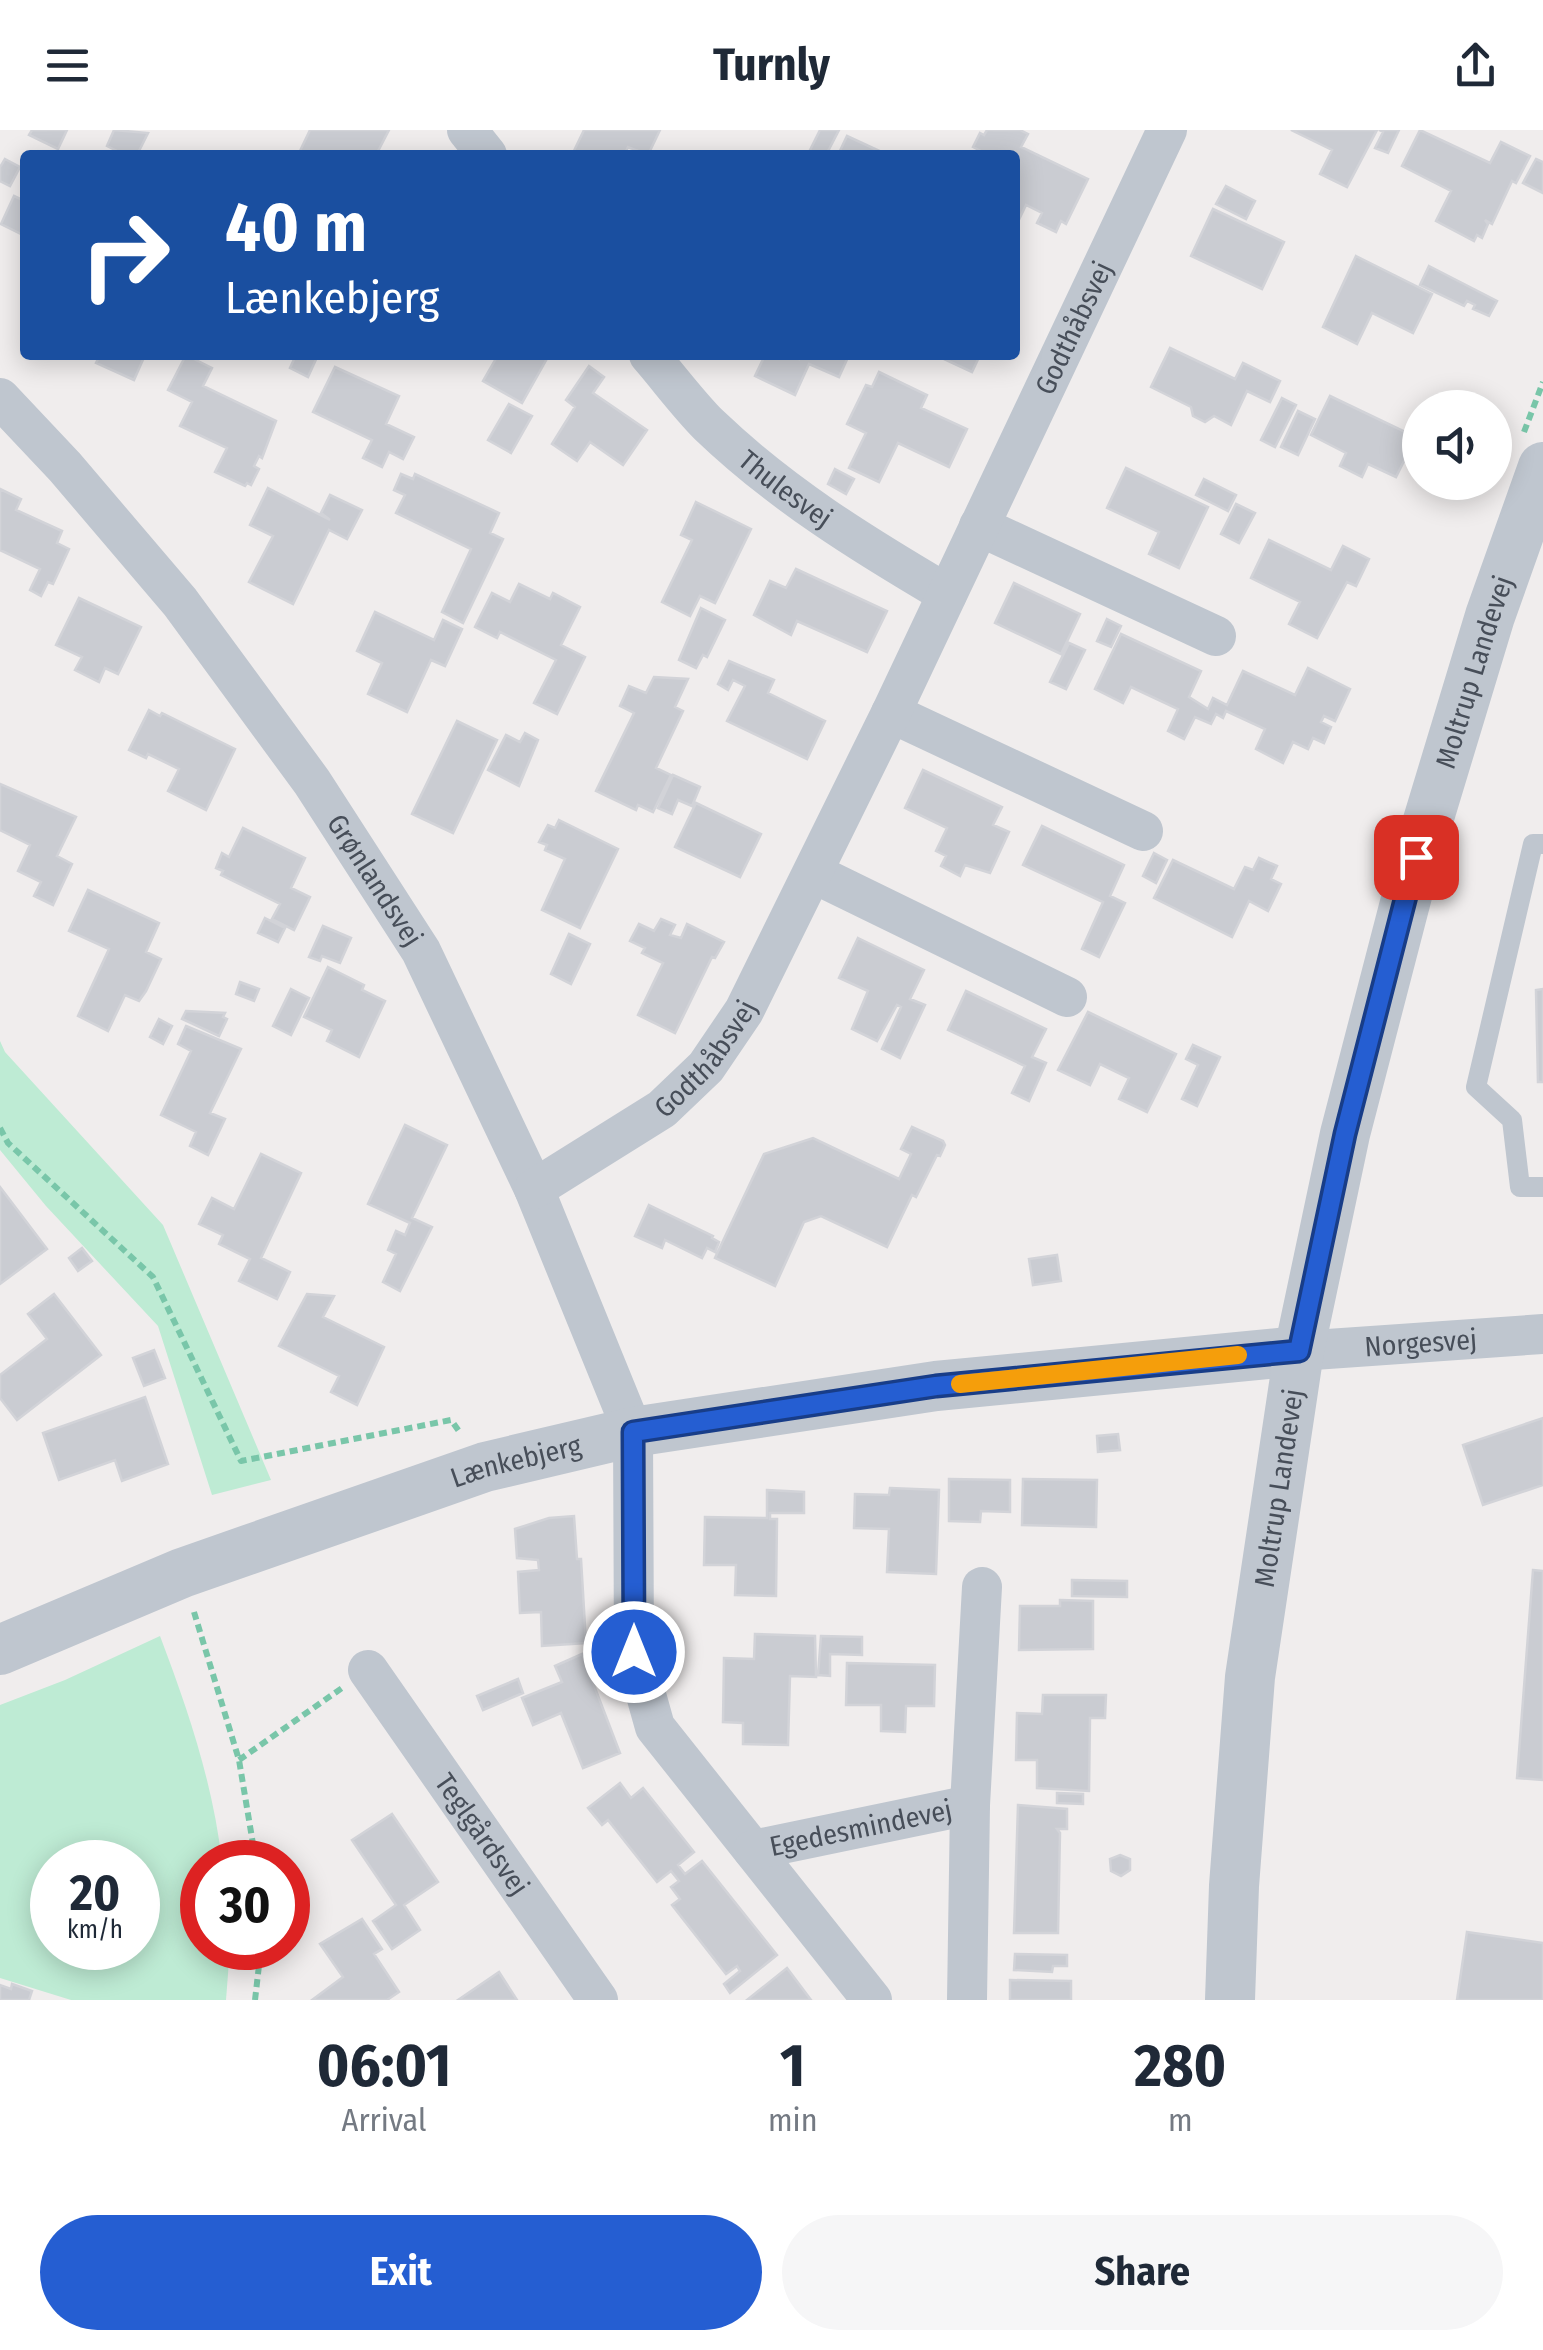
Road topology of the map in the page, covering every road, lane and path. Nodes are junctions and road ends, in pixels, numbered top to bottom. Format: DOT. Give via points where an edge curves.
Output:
graph roads {
  1 [pos="467,130"];
  2 [pos="1167,130"];
  3 [pos="483,150"];
  4 [pos="653,360"];
  5 [pos="0,398"];
  6 [pos="1543,467"];
  7 [pos="979,526"];
  8 [pos="948,594"];
  9 [pos="1216,636"];
  10 [pos="892,713"];
  11 [pos="1142,832"];
  12 [pos="1543,844"];
  13 [pos="813,873"];
  14 [pos="1067,997"];
  15 [pos="0,1128"];
  16 [pos="1543,1187"];
  17 [pos="534,1188"];
  18 [pos="1543,1334"];
  19 [pos="1299,1351"];
  20 [pos="633,1432"];
  21 [pos="485,1467"];
  22 [pos="182,1572"];
  23 [pos="982,1586"];
  24 [pos="0,1650"];
  25 [pos="368,1670"];
  26 [pos="239,1760"];
  27 [pos="970,1805"];
  28 [pos="252,1840"];
  29 [pos="753,1850"];
  30 [pos="258,1970"];
  31 [pos="255,2000"];
  32 [pos="598,2000"];
  33 [pos="872,2000"];
  34 [pos="967,2000"];
  35 [pos="1230,2000"];
  1 -- 3 [label="street"];
  2 -- 7 [label="street, Godthåbsvej"];
  4 -- 8 [label="street, Thulesvej" via="706,422 798,501"];
  5 -- 17 [label="street, Grønlandsvej" via="180,602 312,782 421,951"];
  6 -- 19 [label="street, Moltrup Landevej" via="1416,857 1345,1134"];
  7 -- 8 [label="street, Godthåbsvej"];
  7 -- 9 [label="street"];
  8 -- 10 [label="street, Godthåbsvej"];
  10 -- 11 [label="street"];
  10 -- 13 [label="street, Godthåbsvej"];
  12 -- 16 [label="lane" via="1533,844 1476,1088 1512,1120 1520,1186"];
  13 -- 14 [label="street"];
  13 -- 17 [label="street, Godthåbsvej" via="744,1011 706,1067 662,1109"];
  15 -- 21 [label="path" via="8,1143 153,1277 241,1461 451,1420"];
  17 -- 20 [label="street, Grønlandsvej"];
  18 -- 19 [label="street, Norgesvej"];
  19 -- 20 [label="street, Lænkebjerg" via="936,1386"];
  19 -- 35 [label="street, Moltrup Landevej" via="1250,1677"];
  20 -- 21 [label="street, Lænkebjerg"];
  20 -- 29 [label="street, Egedesmindevej" via="634,1652 655,1727"];
  21 -- 22 [label="street, Lænkebjerg"];
  22 -- 24 [label="street, Lænkebjerg"];
  22 -- 26 [label="path"];
  23 -- 27 [label="street, Egedesmindevej"];
  25 -- 26 [label="path"];
  25 -- 32 [label="street, Teglgårdsvej"];
  26 -- 28 [label="path"];
  27 -- 29 [label="street, Egedesmindevej"];
  27 -- 34 [label="street, Egedesmindevej"];
  29 -- 33 [label="street, Egedesmindevej"];
  30 -- 31 [label="path"];
}
